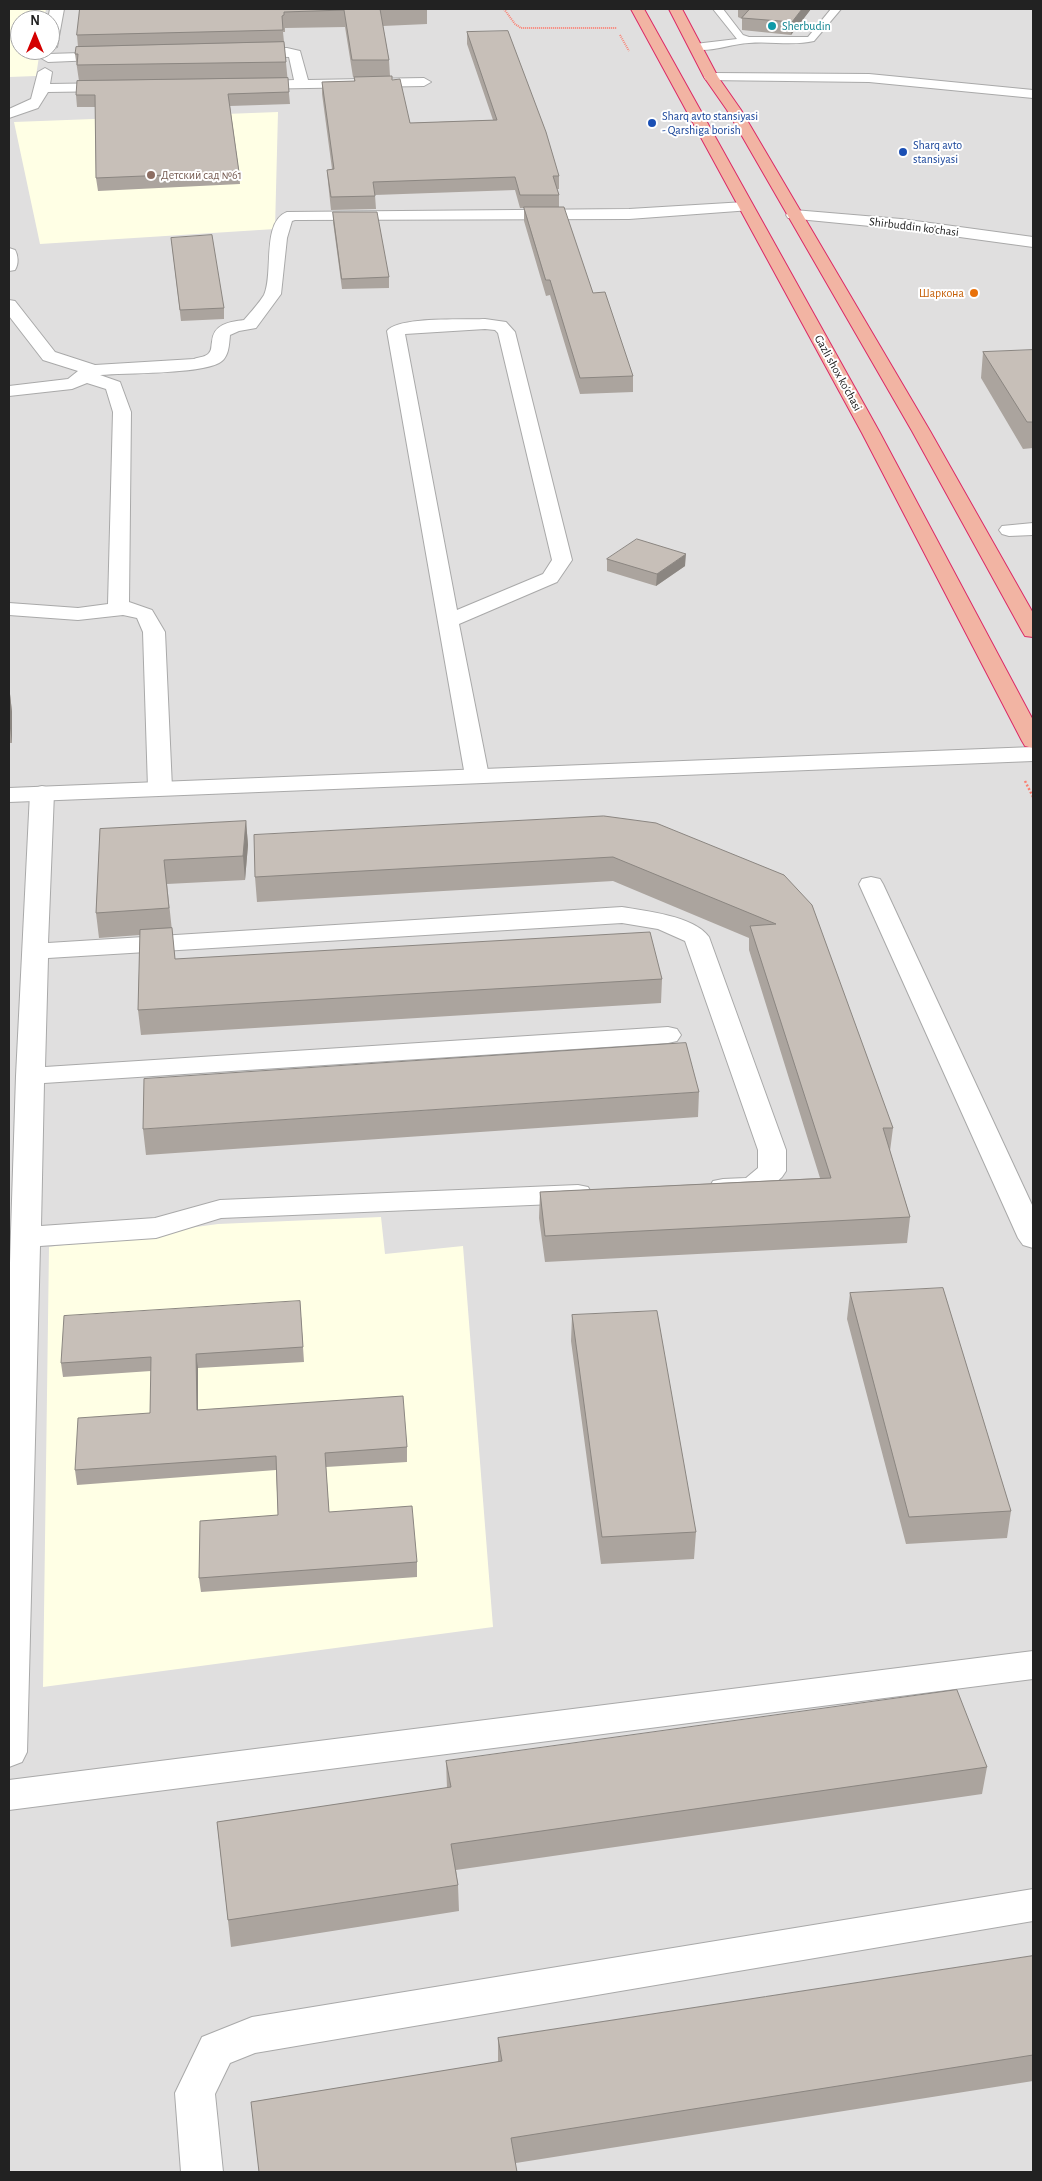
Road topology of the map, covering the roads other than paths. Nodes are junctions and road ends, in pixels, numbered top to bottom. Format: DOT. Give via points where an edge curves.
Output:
graph roads {
  1 [pos="637,9"];
  2 [pos="675,9"];
  3 [pos="718,9"];
  4 [pos="836,9"];
  5 [pos="748,40"];
  6 [pos="695,47"];
  7 [pos="60,53"];
  8 [pos="232,53"];
  9 [pos="126,56"];
  10 [pos="47,60"];
  11 [pos="711,77"];
  12 [pos="424,82"];
  13 [pos="302,84"];
  14 [pos="235,85"];
  15 [pos="129,87"];
  16 [pos="42,88"];
  17 [pos="1033,94"];
  18 [pos="9,114"];
  19 [pos="745,207"];
  20 [pos="794,216"];
  21 [pos="1033,242"];
  22 [pos="9,253"];
  23 [pos="9,266"];
  24 [pos="9,304"];
  25 [pos="89,372"];
  26 [pos="9,391"];
  27 [pos="1033,529"];
  28 [pos="1009,530"];
  29 [pos="9,609"];
  30 [pos="123,609"];
  31 [pos="448,621"];
  32 [pos="1033,631"];
  33 [pos="1033,741"];
  34 [pos="1033,754"];
  35 [pos="477,776"];
  36 [pos="160,788"];
  37 [pos="42,793"];
  38 [pos="9,795"];
  39 [pos="871,884"];
  40 [pos="34,951"];
  41 [pos="668,1036"];
  42 [pos="30,1076"];
  43 [pos="694,1189"];
  44 [pos="605,1193"];
  45 [pos="25,1237"];
  46 [pos="1033,1238"];
  47 [pos="1033,1665"];
  48 [pos="9,1752"];
  49 [pos="9,1795"];
  50 [pos="1033,1905"];
  51 [pos="202,2172"];
  1 -- 19 [label="highway, Gazli shox ko'chasi"];
  2 -- 6 [label="highway"];
  3 -- 5 [label="lane" via="740,37"];
  4 -- 5 [label="lane" via="806,41"];
  5 -- 6 [label="lane"];
  6 -- 11 [label="highway"];
  7 -- 9 [label="street"];
  8 -- 13 [label="street" via="295,54"];
  10 -- 16 [label="street"];
  11 -- 17 [label="street" via="869,78"];
  11 -- 20 [label="highway" via="734,110"];
  12 -- 13 [label="street"];
  13 -- 14 [label="street"];
  15 -- 16 [label="street"];
  16 -- 18 [label="street" via="40,99 31,107"];
  19 -- 25 [label="street" via="628,214 293,215 285,218 279,238 273,294 250,324 235,326 221,333 220,351 214,359 194,364"];
  19 -- 33 [label="highway, Gazli shox ko'chasi" via="871,433"];
  20 -- 21 [label="street, Shirbuddin ko'chasi" via="901,224"];
  20 -- 32 [label="highway" via="921,431"];
  22 -- 23 [label="street"];
  24 -- 25 [label="street" via="50,356"];
  25 -- 26 [label="street" via="72,384"];
  25 -- 30 [label="street" via="114,386 122,412 118,603"];
  27 -- 28 [label="street"];
  29 -- 30 [label="street" via="78,614"];
  30 -- 36 [label="street" via="145,614 154,632"];
  31 -- 31 [label="street" via="396,331 485,324 500,326 506,332 562,560 550,578"];
  31 -- 35 [label="street"];
  34 -- 35 [label="street"];
  35 -- 36 [label="street"];
  36 -- 37 [label="street"];
  37 -- 38 [label="street"];
  37 -- 40 [label="street"];
  39 -- 46 [label="street"];
  40 -- 42 [label="street"];
  40 -- 43 [label="street" via="622,915 665,922 696,937 772,1150 772,1171 753,1187"];
  41 -- 42 [label="street"];
  42 -- 45 [label="street"];
  44 -- 45 [label="street" via="220,1209 156,1228"];
  45 -- 48 [label="street"];
  47 -- 49 [label="street"];
  50 -- 51 [label="street" via="252,2035 216,2050 195,2092"];
}
